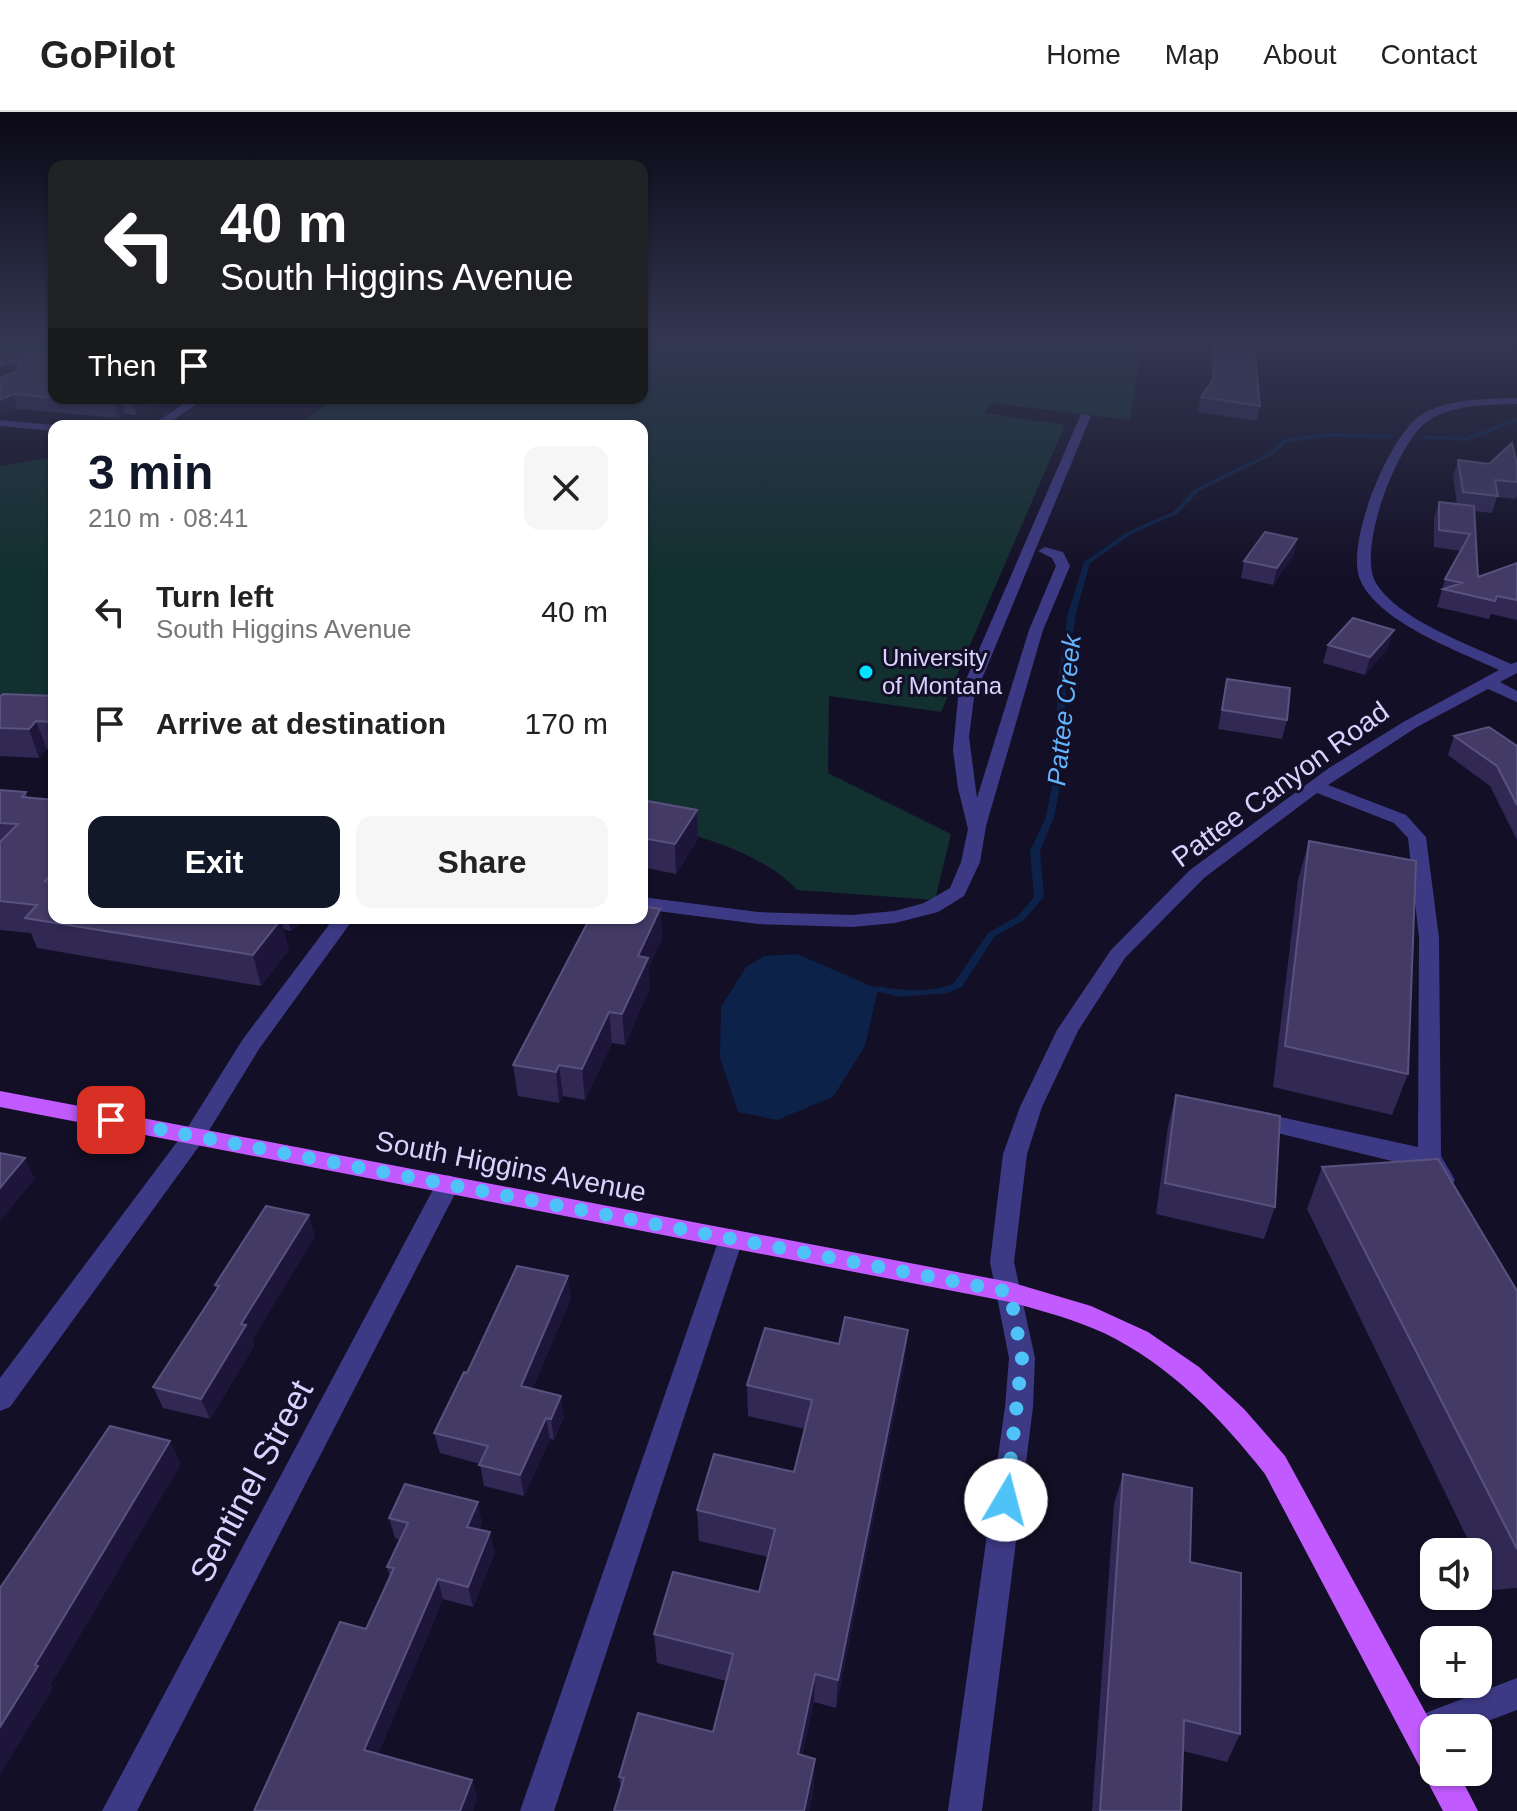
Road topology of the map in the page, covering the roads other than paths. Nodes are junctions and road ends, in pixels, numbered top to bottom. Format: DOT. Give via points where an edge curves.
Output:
graph roads {
  1 [pos="1084,419"];
  2 [pos="1421,419"];
  3 [pos="0,423"];
  4 [pos="48,427"];
  5 [pos="1045,551"];
  6 [pos="1514,669"];
  7 [pos="1489,683"];
  8 [pos="1517,697"];
  9 [pos="1316,787"];
  10 [pos="978,825"];
  11 [pos="648,904"];
  12 [pos="340,924"];
  13 [pos="0,1099"];
  14 [pos="1225,1112"];
  15 [pos="194,1136"];
  16 [pos="1429,1157"];
  17 [pos="448,1184"];
  18 [pos="1453,1196"];
  19 [pos="731,1239"];
  20 [pos="1010,1292"];
  21 [pos="0,1399"];
  22 [pos="1517,1694"];
  23 [pos="1418,1731"];
  24 [pos="1420,1735"];
  25 [pos="1448,1786"];
  26 [pos="119,1811"];
  27 [pos="537,1811"];
  28 [pos="965,1811"];
  29 [pos="1461,1811"];
  1 -- 10 [label="street" via="966,698 961,739"];
  2 -- 6 [label="street" via="1412,426 1375,502 1362,555 1367,581 1395,612"];
  3 -- 4 [label="street"];
  5 -- 10 [label="street" via="1058,555 1063,566 1036,630"];
  6 -- 7 [label="street, Pattee Canyon Road"];
  7 -- 8 [label="street"];
  7 -- 9 [label="street, Pattee Canyon Road" via="1411,724"];
  9 -- 16 [label="street" via="1400,819 1417,837 1429,938"];
  9 -- 20 [label="street, Pattee Canyon Road" via="1197,874 1118,954 1068,1030 1015,1154 1002,1252"];
  10 -- 11 [label="street" via="957,893 898,917 730,917"];
  12 -- 15 [label="street" via="251,1044"];
  13 -- 15 [label="main road, South Higgins Avenue"];
  14 -- 16 [label="street"];
  15 -- 17 [label="main road, South Higgins Avenue"];
  15 -- 21 [label="street"];
  16 -- 18 [label="street"];
  17 -- 19 [label="main road, South Higgins Avenue"];
  17 -- 26 [label="street, Sentinel Street"];
  19 -- 20 [label="main road, South Higgins Avenue"];
  19 -- 27 [label="street"];
  20 -- 23 [label="main road, South Higgins Avenue" via="1084,1314 1140,1340 1177,1364 1246,1427 1294,1496"];
  20 -- 28 [label="street, Pattee Canyon Road" via="1022,1358 1019,1407"];
  22 -- 23 [label="street"];
  23 -- 24 [label="main road, South Higgins Avenue"];
  25 -- 29 [label="main road"];
}
